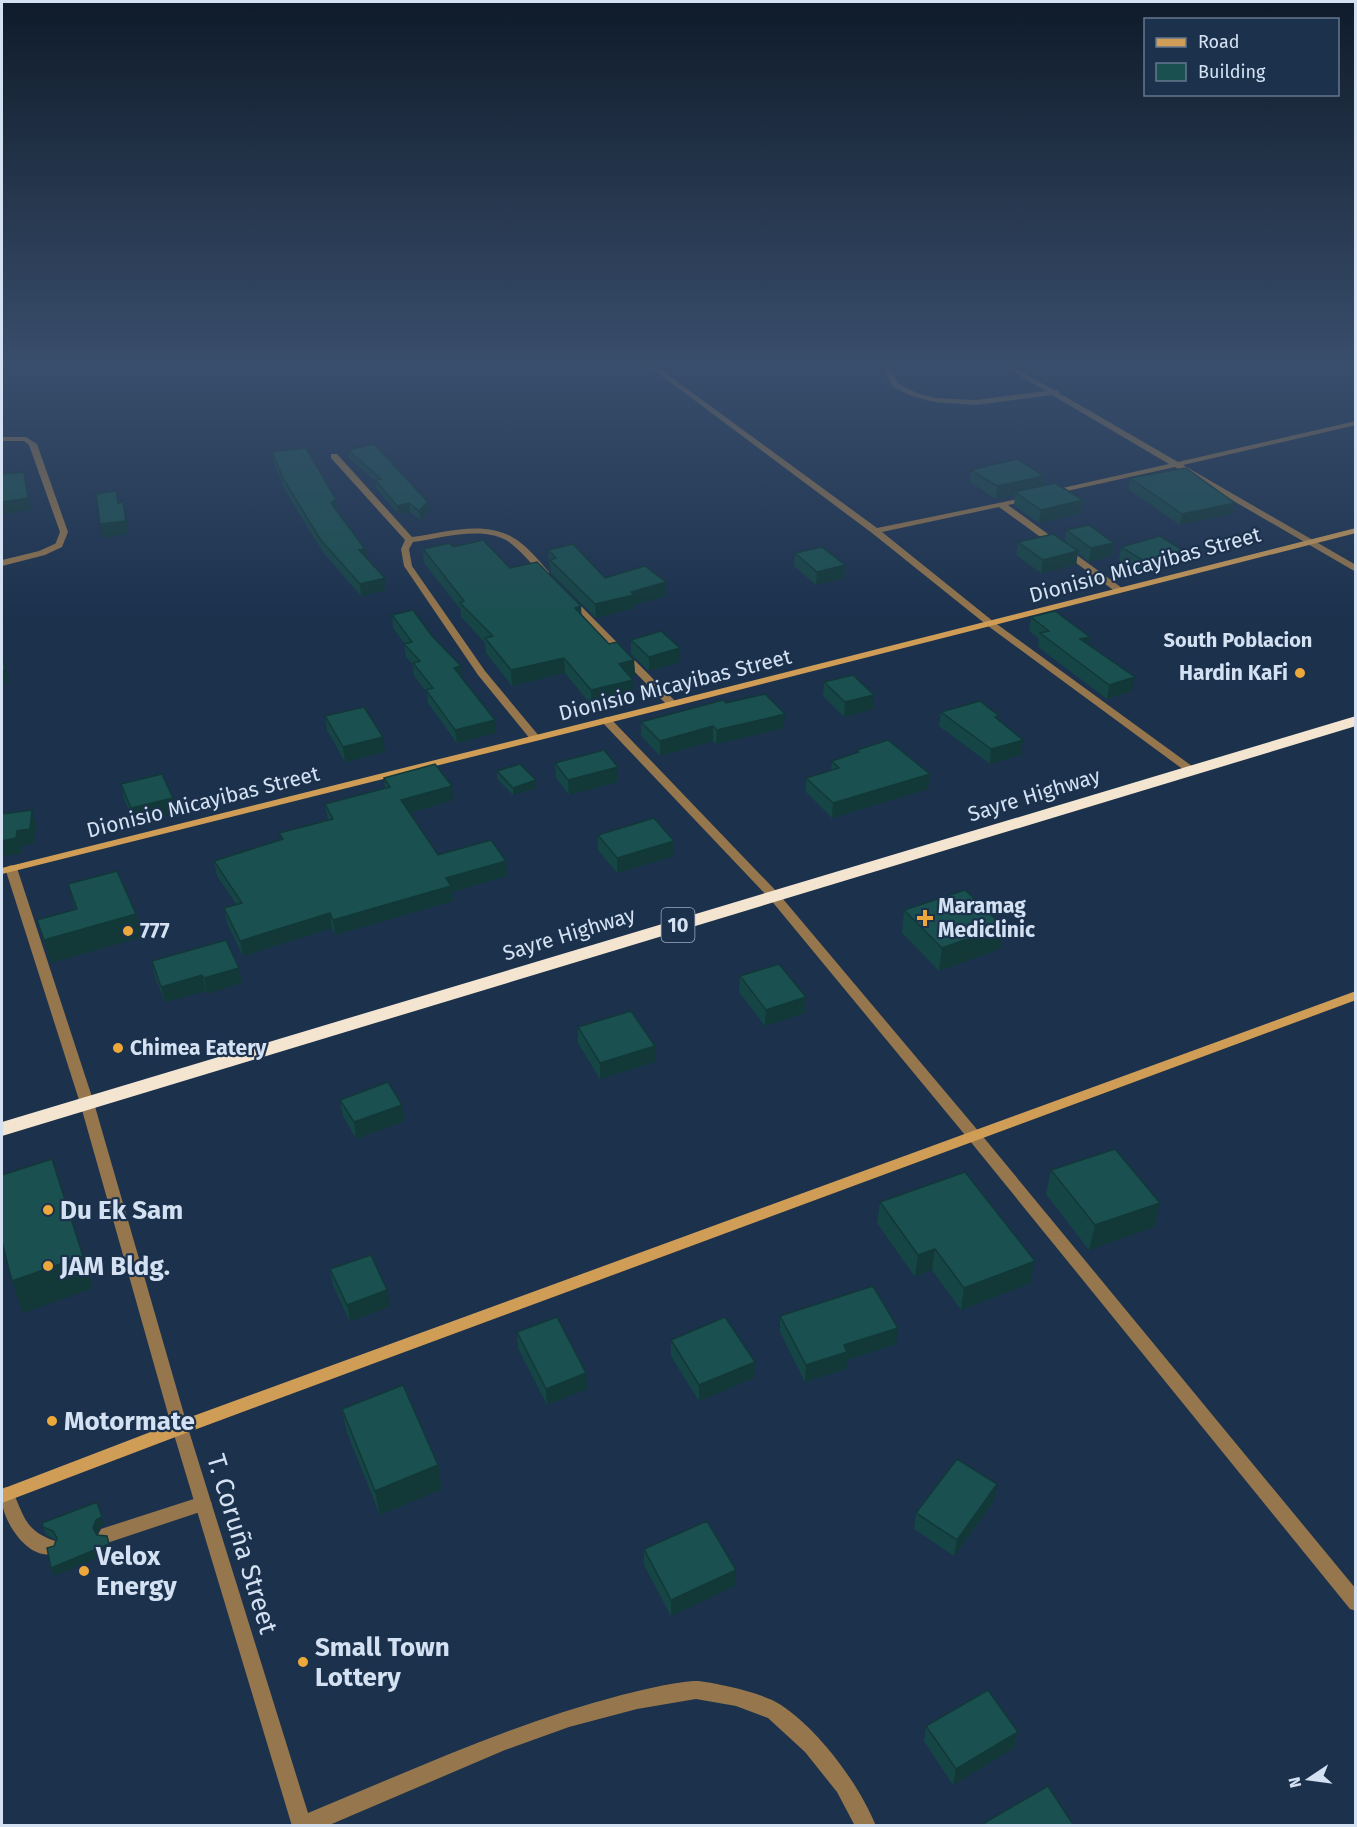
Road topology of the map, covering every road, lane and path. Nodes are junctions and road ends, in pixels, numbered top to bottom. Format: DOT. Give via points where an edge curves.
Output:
graph roads {
  1 [pos="35,449"];
  2 [pos="764,449"];
  3 [pos="1153,449"];
  4 [pos="1242,449"];
  5 [pos="334,456"];
  6 [pos="1178,464"];
  7 [pos="1046,495"];
  8 [pos="1035,497"];
  9 [pos="1002,505"];
  10 [pos="1356,530"];
  11 [pos="875,531"];
  12 [pos="410,540"];
  13 [pos="1308,542"];
  14 [pos="2,563"];
  15 [pos="1356,569"];
  16 [pos="549,578"];
  17 [pos="1119,590"];
  18 [pos="566,595"];
  19 [pos="992,624"];
  20 [pos="672,704"];
  21 [pos="606,720"];
  22 [pos="1356,721"];
  23 [pos="536,738"];
  24 [pos="1192,771"];
  25 [pos="6,870"];
  26 [pos="774,896"];
  27 [pos="1356,995"];
  28 [pos="87,1103"];
  29 [pos="2,1129"];
  30 [pos="975,1137"];
  31 [pos="180,1428"];
  32 [pos="4,1496"];
  33 [pos="203,1504"];
  34 [pos="107,1535"];
  35 [pos="49,1547"];
  36 [pos="1356,1603"];
  37 [pos="302,1826"];
  38 [pos="866,1826"];
  1 -- 14 [label="street" via="64,532 59,544 42,553"];
  2 -- 11 [label="street"];
  3 -- 6 [label="street"];
  4 -- 6 [label="street"];
  5 -- 12 [label="street"];
  6 -- 7 [label="street"];
  6 -- 13 [label="street"];
  8 -- 9 [label="street"];
  9 -- 11 [label="street"];
  9 -- 17 [label="street"];
  10 -- 13 [label="street, Dionisio Micayibas Street"];
  11 -- 19 [label="street"];
  12 -- 16 [label="street" via="470,532 500,534 517,544"];
  12 -- 23 [label="street" via="405,549 408,566 481,674"];
  13 -- 15 [label="street"];
  13 -- 17 [label="street, Dionisio Micayibas Street"];
  17 -- 19 [label="street, Dionisio Micayibas Street"];
  18 -- 20 [label="street"];
  19 -- 20 [label="street, Dionisio Micayibas Street"];
  19 -- 24 [label="street"];
  20 -- 21 [label="street, Dionisio Micayibas Street"];
  21 -- 23 [label="street, Dionisio Micayibas Street"];
  21 -- 26 [label="street"];
  22 -- 24 [label="highway, Sayre Highway / 10"];
  23 -- 25 [label="street, Dionisio Micayibas Street"];
  24 -- 26 [label="highway, Sayre Highway / 10"];
  25 -- 28 [label="street, T. Coruña Street"];
  26 -- 28 [label="highway, Sayre Highway / 10"];
  26 -- 30 [label="street"];
  27 -- 30 [label="street"];
  28 -- 29 [label="highway, Sayre Highway / 10"];
  28 -- 31 [label="street, T. Coruña Street"];
  30 -- 31 [label="street"];
  30 -- 36 [label="street"];
  31 -- 32 [label="street"];
  31 -- 33 [label="street, T. Coruña Street"];
  32 -- 35 [label="street" via="28,1540"];
  33 -- 34 [label="street"];
  33 -- 37 [label="street, T. Coruña Street"];
  37 -- 38 [label="street" via="504,1741 569,1718 696,1690 736,1697 774,1711 812,1745 844,1785"];
}
